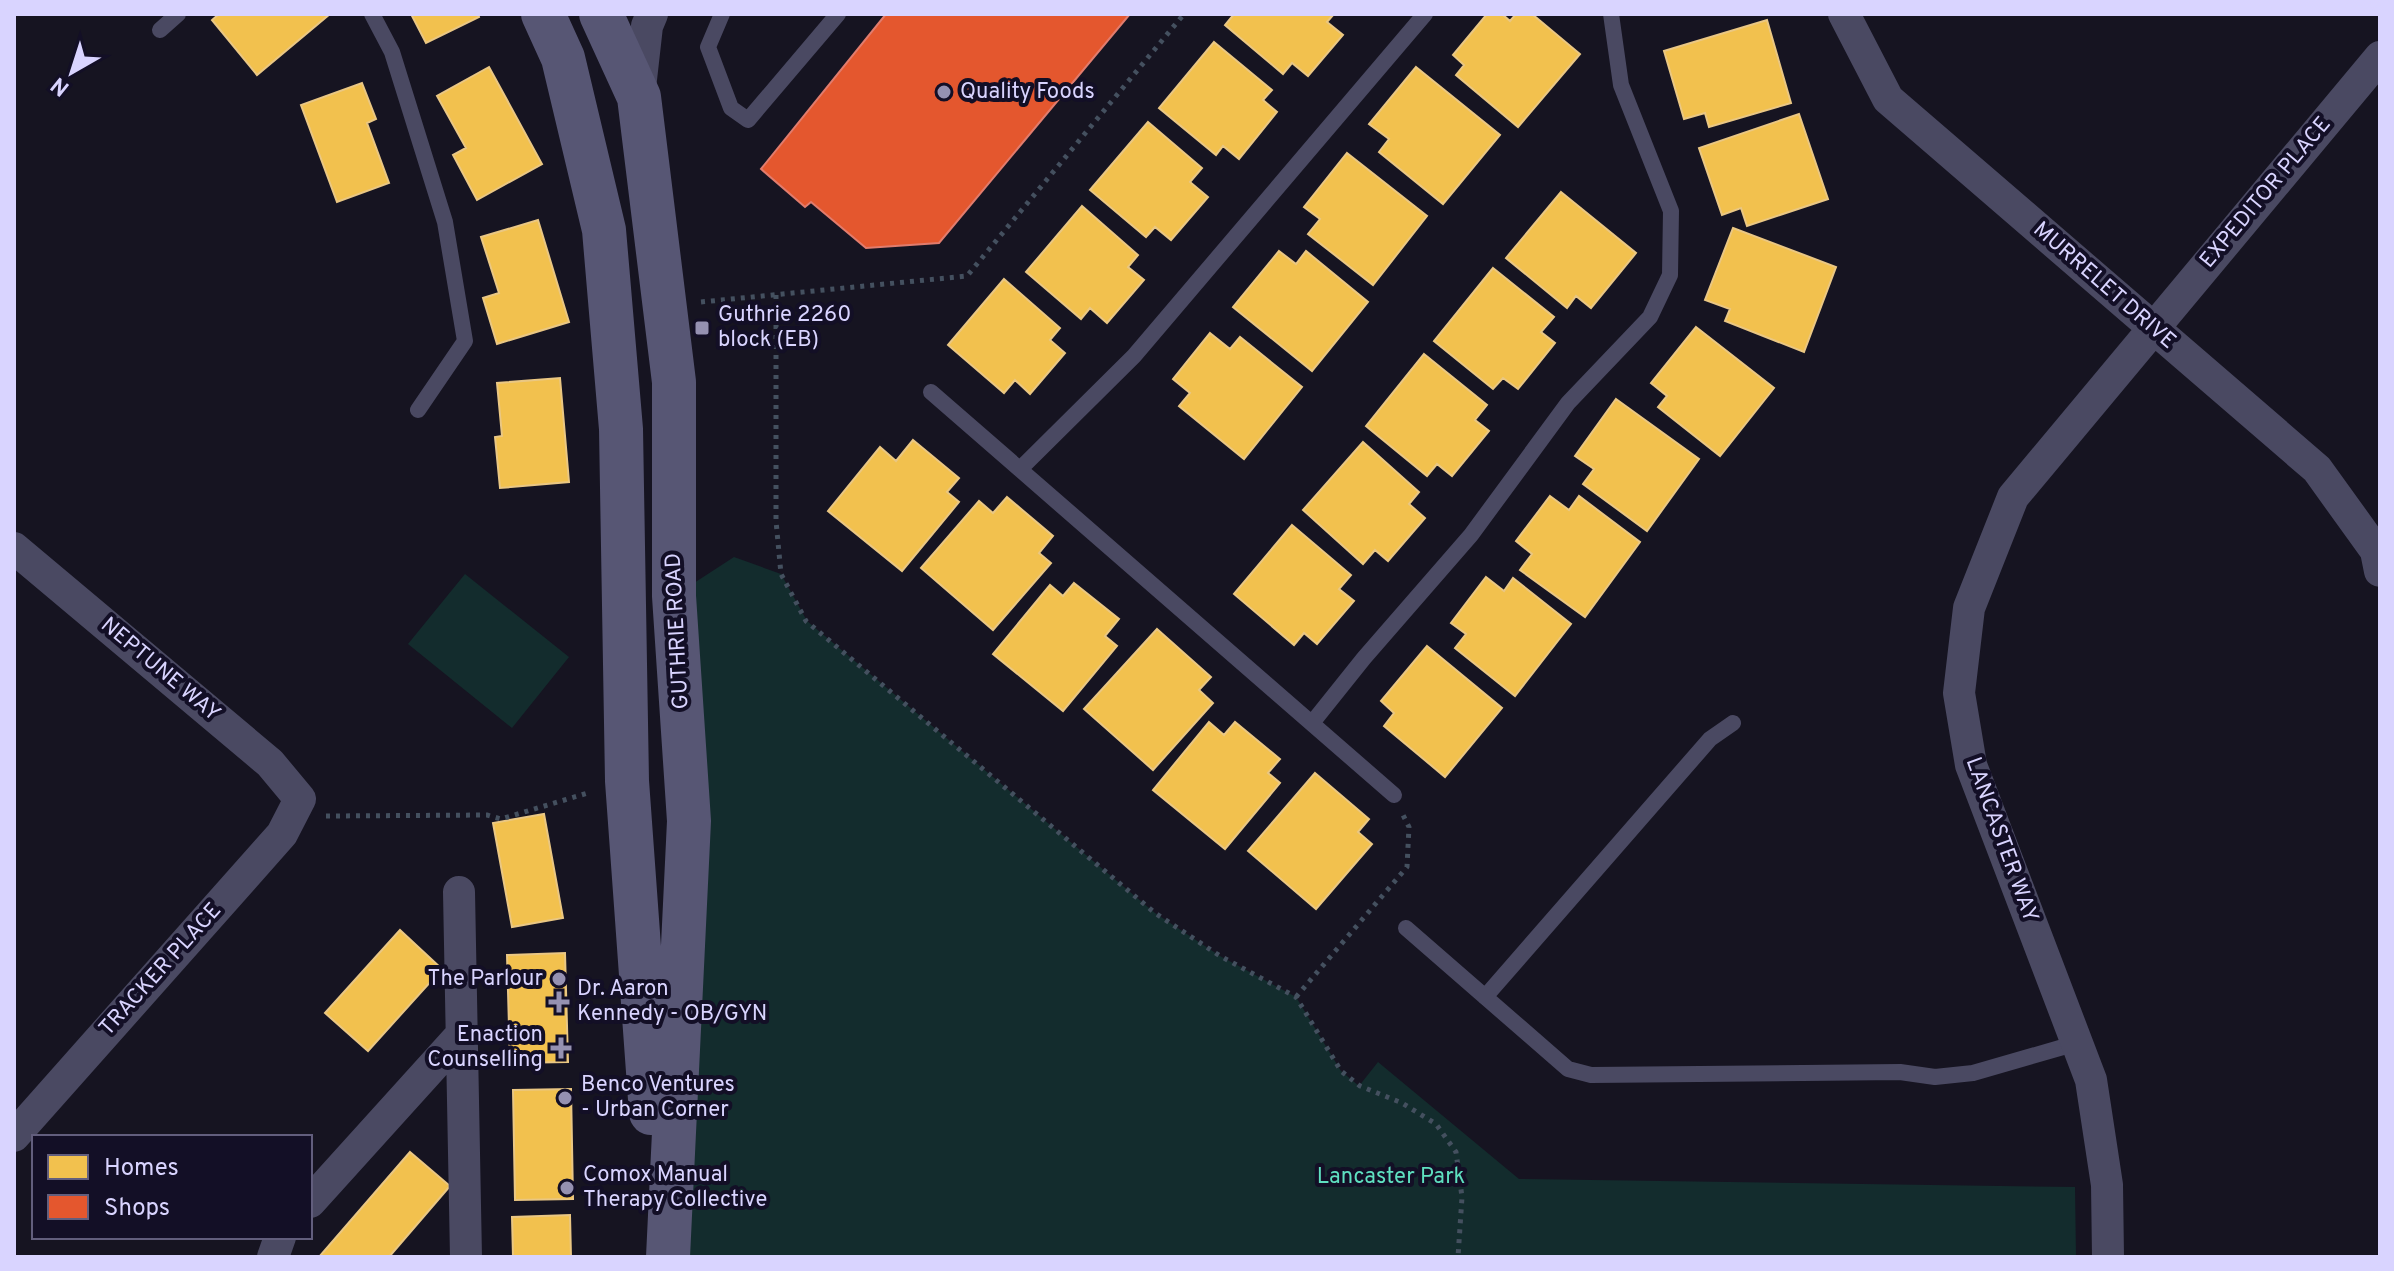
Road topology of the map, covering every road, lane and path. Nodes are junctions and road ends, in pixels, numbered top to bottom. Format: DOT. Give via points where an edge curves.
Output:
graph roads {
  1 [pos="178,14"];
  2 [pos="372,14"];
  3 [pos="543,14"];
  4 [pos="601,14"];
  5 [pos="652,14"];
  6 [pos="722,14"];
  7 [pos="838,14"];
  8 [pos="1184,14"];
  9 [pos="1425,14"];
  10 [pos="1611,14"];
  11 [pos="1844,14"];
  12 [pos="160,30"];
  13 [pos="2380,57"];
  14 [pos="639,97"];
  15 [pos="776,295"];
  16 [pos="664,305"];
  17 [pos="2153,328"];
  18 [pos="931,392"];
  19 [pos="418,410"];
  20 [pos="1020,469"];
  21 [pos="2379,557"];
  22 [pos="18,560"];
  23 [pos="1312,723"];
  24 [pos="1733,723"];
  25 [pos="627,781"];
  26 [pos="1394,795"];
  27 [pos="300,799"];
  28 [pos="459,892"];
  29 [pos="1406,928"];
  30 [pos="1296,997"];
  31 [pos="1485,997"];
  32 [pos="461,1035"];
  33 [pos="2077,1043"];
  34 [pos="14,1136"];
  35 [pos="312,1200"];
  36 [pos="466,1257"];
  37 [pos="662,1257"];
  38 [pos="668,1257"];
  39 [pos="1458,1257"];
  40 [pos="2108,1257"];
  1 -- 12 [label="lane"];
  2 -- 19 [label="lane" via="392,52 445,222 465,341"];
  3 -- 25 [label="main road" via="563,58 604,230 621,429"];
  4 -- 14 [label="main road, GUTHRIE ROAD"];
  5 -- 14 [label="street"];
  6 -- 7 [label="lane" via="708,47 731,108 748,120"];
  8 -- 15 [label="path" via="967,276"];
  9 -- 20 [label="lane" via="1134,356"];
  10 -- 23 [label="lane" via="1621,85 1671,211 1670,275 1650,317 1568,403 1471,535"];
  11 -- 17 [label="street, MURRELET DRIVE" via="1888,99"];
  13 -- 17 [label="street, EXPEDITOR PLACE"];
  14 -- 16 [label="main road, GUTHRIE ROAD"];
  15 -- 16 [label="path"];
  15 -- 30 [label="path" via="776,521 781,574 806,621 1155,913"];
  16 -- 38 [label="main road, GUTHRIE ROAD" via="674,382 674,596 689,821"];
  17 -- 21 [label="street, MURRELET DRIVE" via="2317,469"];
  17 -- 33 [label="street, LANCASTER WAY" via="2013,497 1969,608 1959,693 1971,765"];
  18 -- 20 [label="lane"];
  20 -- 23 [label="lane"];
  22 -- 27 [label="street, NEPTUNE WAY" via="270,763"];
  23 -- 26 [label="lane"];
  24 -- 31 [label="lane" via="1710,739"];
  25 -- 27 [label="path" via="501,819 325,816"];
  25 -- 37 [label="main road"];
  26 -- 30 [label="path" via="1409,827 1407,867"];
  27 -- 34 [label="street, TRACKER PLACE" via="282,834"];
  28 -- 32 [label="street"];
  29 -- 31 [label="lane"];
  30 -- 39 [label="path" via="1341,1071 1436,1124 1456,1152 1462,1197"];
  31 -- 33 [label="lane" via="1568,1069 1591,1075 1900,1072 1935,1077 1973,1073"];
  32 -- 35 [label="street"];
  32 -- 36 [label="street"];
  33 -- 40 [label="street, LANCASTER WAY" via="2091,1080 2104,1170"];
}
